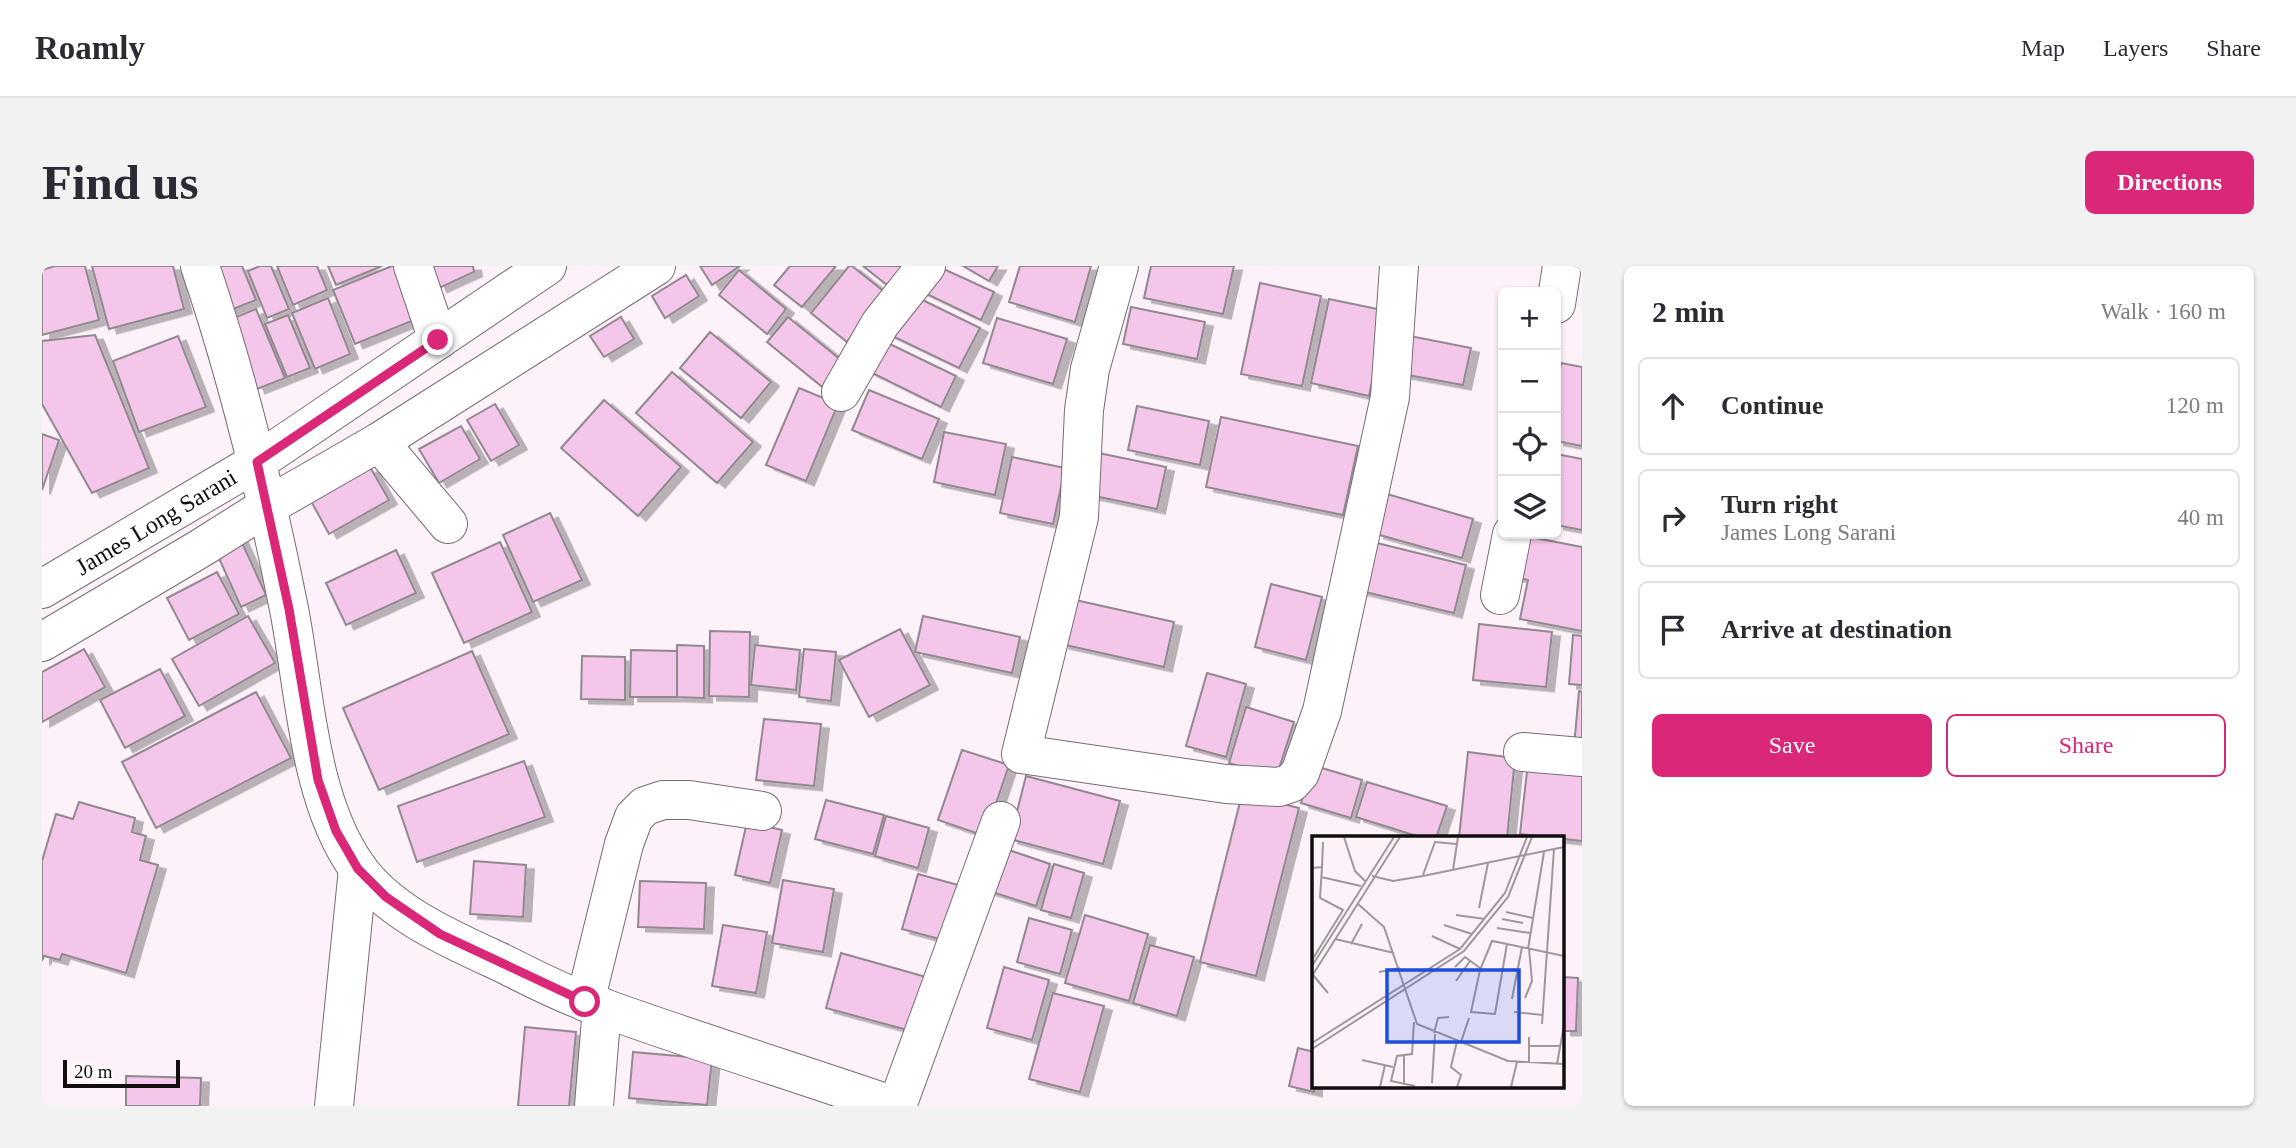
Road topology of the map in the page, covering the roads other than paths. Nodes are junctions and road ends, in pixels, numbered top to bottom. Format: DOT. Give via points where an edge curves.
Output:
graph roads {
  1 [pos="200,266"];
  2 [pos="413,266"];
  3 [pos="547,266"];
  4 [pos="656,266"];
  5 [pos="926,266"];
  6 [pos="1119,266"];
  7 [pos="1399,266"];
  8 [pos="1562,266"];
  9 [pos="1559,287"];
  10 [pos="438,340"];
  11 [pos="841,393"];
  12 [pos="379,442"];
  13 [pos="257,462"];
  14 [pos="266,507"];
  15 [pos="448,524"];
  16 [pos="1511,539"];
  17 [pos="42,589"];
  18 [pos="1500,595"];
  19 [pos="42,642"];
  20 [pos="1523,752"];
  21 [pos="1582,757"];
  22 [pos="762,811"];
  23 [pos="1001,821"];
  24 [pos="358,869"];
  25 [pos="594,1004"];
  26 [pos="878,1103"];
  27 [pos="334,1106"];
  28 [pos="594,1106"];
  1 -- 13 [label="street"];
  2 -- 10 [label="street"];
  3 -- 10 [label="street, James Long Sarani"];
  4 -- 12 [label="street"];
  5 -- 11 [label="street" via="880,324"];
  6 -- 7 [label="street" via="1088,383 1079,517 1021,754 1279,788 1300,772 1322,711 1390,397"];
  8 -- 9 [label="street"];
  10 -- 13 [label="street, James Long Sarani"];
  12 -- 14 [label="street"];
  12 -- 15 [label="street"];
  13 -- 14 [label="street"];
  13 -- 17 [label="street, James Long Sarani"];
  14 -- 19 [label="street"];
  14 -- 24 [label="street" via="289,609 318,780 336,831"];
  16 -- 18 [label="street"];
  20 -- 21 [label="street"];
  22 -- 25 [label="street" via="663,800 645,806 634,817 624,844"];
  23 -- 26 [label="street"];
  24 -- 25 [label="street" via="386,897 440,934"];
  24 -- 27 [label="street"];
  25 -- 26 [label="street"];
  25 -- 28 [label="street"];
}
